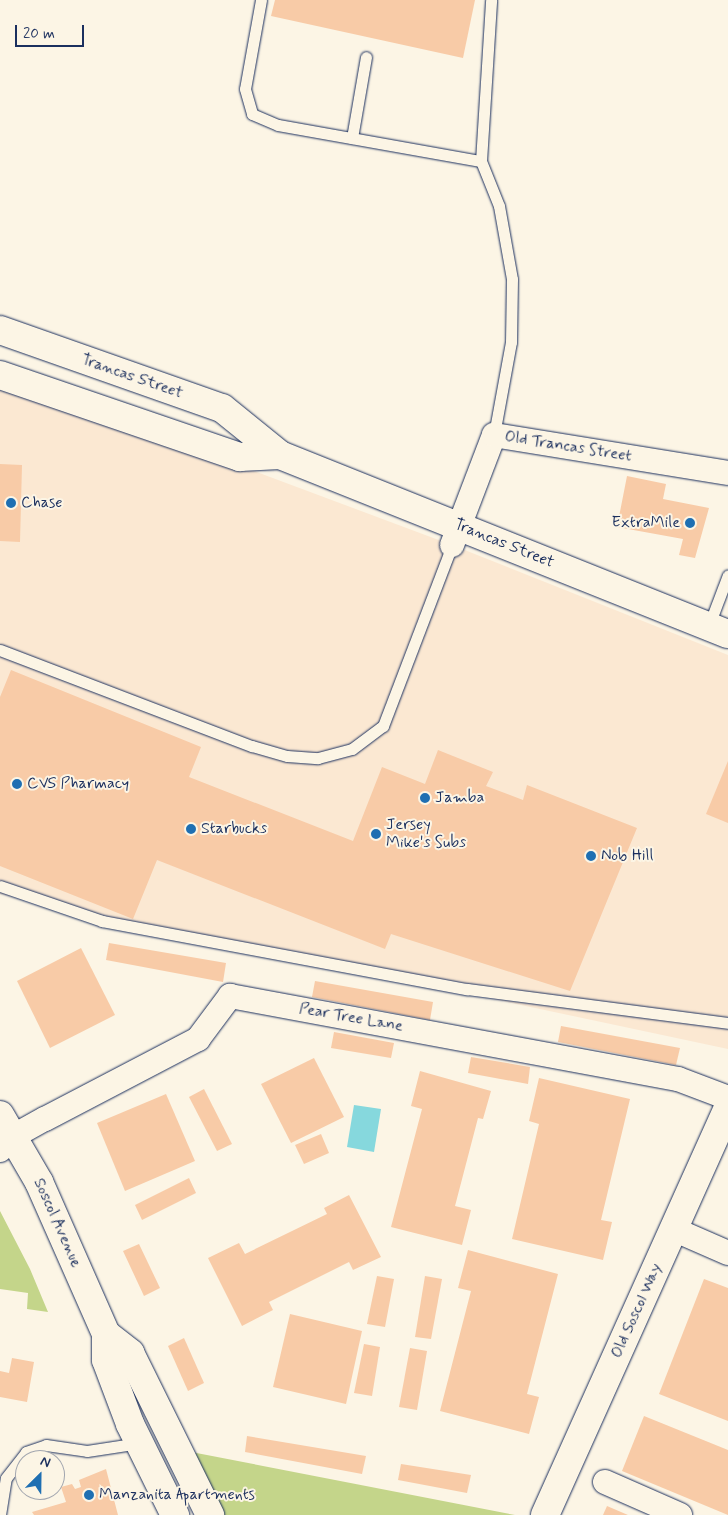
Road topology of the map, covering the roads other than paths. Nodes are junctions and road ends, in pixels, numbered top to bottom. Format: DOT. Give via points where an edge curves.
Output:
graph roads {
  1 [pos="261,0"];
  2 [pos="491,0"];
  3 [pos="366,57"];
  4 [pos="352,138"];
  5 [pos="481,161"];
  6 [pos="0,330"];
  7 [pos="3,376"];
  8 [pos="494,436"];
  9 [pos="280,455"];
  10 [pos="728,473"];
  11 [pos="455,535"];
  12 [pos="727,578"];
  13 [pos="718,630"];
  14 [pos="0,650"];
  15 [pos="0,886"];
  16 [pos="728,1023"];
  17 [pos="728,1098"];
  18 [pos="728,1106"];
  19 [pos="3,1135"];
  20 [pos="673,1229"];
  21 [pos="728,1252"];
  22 [pos="106,1334"];
  23 [pos="139,1443"];
  24 [pos="606,1482"];
  25 [pos="0,1515"];
  26 [pos="175,1515"];
  27 [pos="210,1515"];
  28 [pos="545,1515"];
  29 [pos="680,1515"];
  1 -- 4 [label="lane" via="245,89 252,114 278,125"];
  2 -- 5 [label="lane"];
  3 -- 4 [label="lane"];
  4 -- 5 [label="lane"];
  5 -- 8 [label="lane" via="499,206 512,279 511,342"];
  6 -- 9 [label="main road, Trancas Street" via="222,408"];
  7 -- 9 [label="main road, Trancas Street" via="240,457"];
  8 -- 10 [label="street, Old Trancas Street"];
  8 -- 11 [label="street, Old Trancas Street"];
  9 -- 11 [label="main road, Trancas Street"];
  11 -- 13 [label="main road, Trancas Street"];
  11 -- 14 [label="lane" via="383,726 352,749 318,758 286,756 252,746"];
  12 -- 13 [label="lane"];
  15 -- 16 [label="lane" via="112,923 467,989"];
  17 -- 19 [label="street, Pear Tree Lane" via="678,1080 230,996 198,1039"];
  18 -- 20 [label="main road, Old Soscol Way"];
  19 -- 22 [label="main road, Soscol Avenue" via="36,1174"];
  20 -- 21 [label="street"];
  20 -- 28 [label="main road, Old Soscol Way"];
  22 -- 23 [label="main road, Soscol Avenue" via="106,1360"];
  22 -- 27 [label="main road, Soscol Avenue" via="130,1352"];
  23 -- 25 [label="lane" via="87,1451 46,1445 26,1452 6,1478"];
  23 -- 26 [label="main road, Soscol Avenue"];
  24 -- 29 [label="street"];
}
